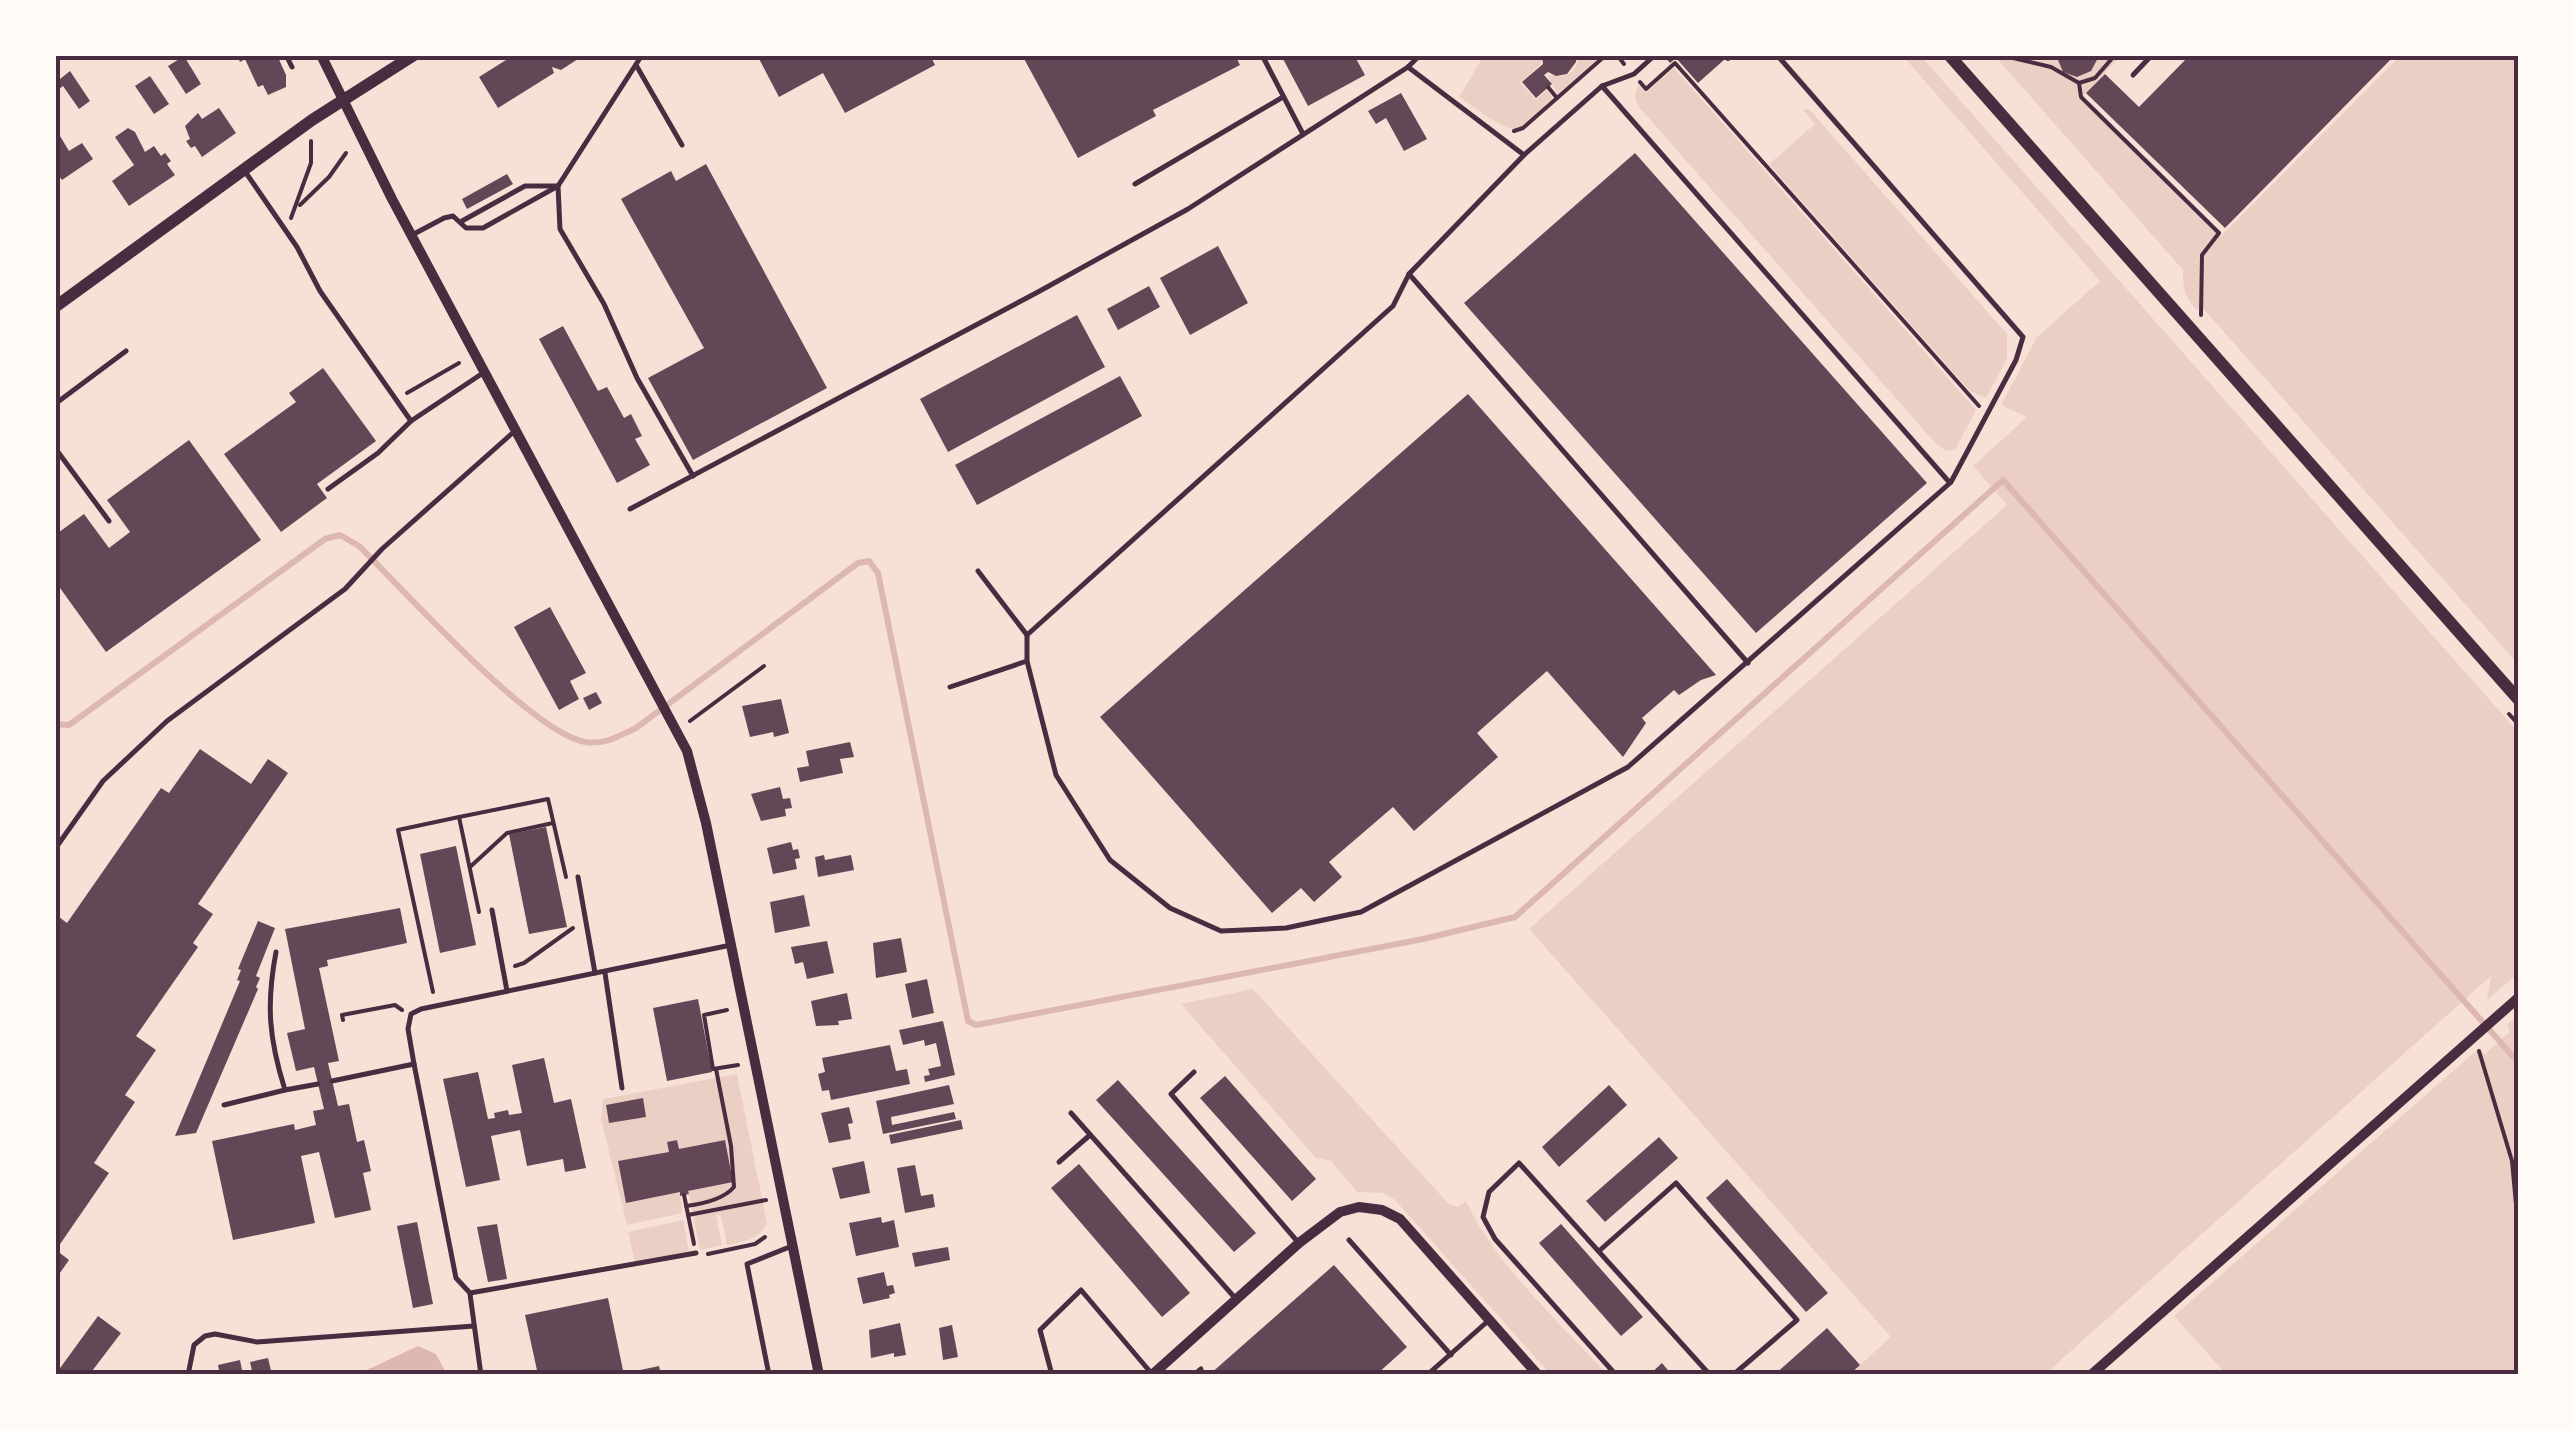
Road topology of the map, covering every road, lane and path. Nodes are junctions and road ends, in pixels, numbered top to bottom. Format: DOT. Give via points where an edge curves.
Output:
graph roads {
  1 [pos="286,55"];
  2 [pos="321,55"];
  3 [pos="414,55"];
  4 [pos="642,55"];
  5 [pos="1262,55"];
  6 [pos="1420,55"];
  7 [pos="1606,55"];
  8 [pos="1656,55"];
  9 [pos="1724,55"];
  10 [pos="1732,55"];
  11 [pos="1776,55"];
  12 [pos="1949,55"];
  13 [pos="2000,55"];
  14 [pos="2115,55"];
  15 [pos="2152,55"];
  16 [pos="636,65"];
  17 [pos="1408,67"];
  18 [pos="292,68"];
  19 [pos="2134,74"];
  20 [pos="2079,84"];
  21 [pos="1602,86"];
  22 [pos="1548,87"];
  23 [pos="1284,97"];
  24 [pos="1557,98"];
  25 [pos="343,100"];
  26 [pos="1506,130"];
  27 [pos="1303,134"];
  28 [pos="311,142"];
  29 [pos="682,144"];
  30 [pos="346,153"];
  31 [pos="1524,155"];
  32 [pos="244,170"];
  33 [pos="1135,184"];
  34 [pos="558,186"];
  35 [pos="298,207"];
  36 [pos="462,221"];
  37 [pos="283,225"];
  38 [pos="412,235"];
  39 [pos="1409,274"];
  40 [pos="55,307"];
  41 [pos="2200,318"];
  42 [pos="126,352"];
  43 [pos="459,363"];
  44 [pos="486,372"];
  45 [pos="396,400"];
  46 [pos="55,404"];
  47 [pos="410,421"];
  48 [pos="517,429"];
  49 [pos="55,448"];
  50 [pos="694,476"];
  51 [pos="1950,483"];
  52 [pos="328,489"];
  53 [pos="630,509"];
  54 [pos="109,520"];
  55 [pos="978,572"];
  56 [pos="1027,635"];
  57 [pos="1027,661"];
  58 [pos="1748,663"];
  59 [pos="764,666"];
  60 [pos="950,686"];
  61 [pos="2518,699"];
  62 [pos="676,726"];
  63 [pos="460,817"];
  64 [pos="553,823"];
  65 [pos="55,848"];
  66 [pos="470,867"];
  67 [pos="578,878"];
  68 [pos="569,891"];
  69 [pos="492,910"];
  70 [pos="480,918"];
  71 [pos="581,941"];
  72 [pos="731,945"];
  73 [pos="276,952"];
  74 [pos="605,971"];
  75 [pos="595,973"];
  76 [pos="516,980"];
  77 [pos="507,992"];
  78 [pos="434,998"];
  79 [pos="2518,998"];
  80 [pos="727,1010"];
  81 [pos="411,1014"];
  82 [pos="343,1020"];
  83 [pos="2470,1040"];
  84 [pos="414,1064"];
  85 [pos="738,1065"];
  86 [pos="716,1069"];
  87 [pos="1194,1072"];
  88 [pos="332,1081"];
  89 [pos="318,1084"];
  90 [pos="622,1088"];
  91 [pos="285,1090"];
  92 [pos="224,1105"];
  93 [pos="1071,1113"];
  94 [pos="1090,1135"];
  95 [pos="1059,1162"];
  96 [pos="684,1195"];
  97 [pos="766,1200"];
  98 [pos="686,1206"];
  99 [pos="688,1215"];
  100 [pos="2518,1226"];
  101 [pos="765,1237"];
  102 [pos="1349,1240"];
  103 [pos="1300,1243"];
  104 [pos="793,1245"];
  105 [pos="1598,1251"];
  106 [pos="696,1253"];
  107 [pos="470,1293"];
  108 [pos="1236,1299"];
  109 [pos="1490,1319"];
  110 [pos="474,1326"];
  111 [pos="1451,1354"];
  112 [pos="1201,1369"];
  113 [pos="188,1375"];
  114 [pos="480,1375"];
  115 [pos="769,1375"];
  116 [pos="820,1375"];
  117 [pos="1052,1375"];
  118 [pos="1152,1375"];
  119 [pos="1194,1375"];
  120 [pos="1427,1375"];
  121 [pos="1538,1375"];
  122 [pos="1616,1375"];
  123 [pos="1710,1375"];
  124 [pos="1733,1375"];
  125 [pos="2091,1375"];
  1 -- 18 [label="lane"];
  2 -- 25 [label="street"];
  3 -- 25 [label="street"];
  4 -- 16 [label="lane"];
  5 -- 23 [label="lane"];
  6 -- 17 [label="lane"];
  7 -- 24 [label="path"];
  8 -- 21 [label="lane" via="1634,74"];
  9 -- 10 [label="path"];
  11 -- 51 [label="lane" via="2024,337"];
  12 -- 61 [label="street"];
  13 -- 20 [label="path" via="2051,67"];
  14 -- 20 [label="path" via="2096,78"];
  15 -- 19 [label="lane"];
  16 -- 29 [label="lane"];
  16 -- 34 [label="lane"];
  17 -- 27 [label="lane"];
  17 -- 31 [label="lane"];
  20 -- 41 [label="path" via="2081,97 2218,233 2202,256"];
  21 -- 31 [label="lane"];
  21 -- 51 [label="lane"];
  22 -- 24 [label="path"];
  23 -- 27 [label="lane"];
  23 -- 33 [label="lane"];
  24 -- 26 [label="path" via="1523,128"];
  25 -- 32 [label="street"];
  25 -- 38 [label="street"];
  27 -- 50 [label="lane" via="1188,209"];
  28 -- 35 [label="path"];
  30 -- 35 [label="path"];
  31 -- 39 [label="lane"];
  32 -- 37 [label="lane"];
  32 -- 40 [label="street"];
  34 -- 36 [label="lane" via="525,186"];
  34 -- 36 [label="lane" via="483,228 466,228"];
  34 -- 50 [label="lane" via="560,228"];
  35 -- 37 [label="path"];
  36 -- 38 [label="lane" via="444,218"];
  37 -- 45 [label="lane"];
  38 -- 44 [label="street"];
  39 -- 56 [label="lane" via="1393,306"];
  39 -- 58 [label="lane"];
  42 -- 46 [label="lane"];
  43 -- 45 [label="path"];
  44 -- 47 [label="lane"];
  44 -- 48 [label="street"];
  45 -- 47 [label="lane"];
  47 -- 52 [label="lane"];
  48 -- 62 [label="street"];
  48 -- 65 [label="lane" via="344,589 167,721 103,781"];
  49 -- 54 [label="lane"];
  50 -- 53 [label="lane"];
  51 -- 58 [label="lane"];
  55 -- 56 [label="lane"];
  56 -- 57 [label="lane"];
  57 -- 58 [label="lane" via="1056,776 1110,860 1170,908 1221,930 1286,928 1361,912 1628,767"];
  57 -- 60 [label="lane"];
  59 -- 62 [label="path"];
  62 -- 72 [label="street" via="695,774"];
  63 -- 64 [label="path" via="548,798"];
  63 -- 66 [label="path"];
  63 -- 78 [label="path" via="398,830"];
  64 -- 66 [label="path" via="506,833"];
  64 -- 68 [label="path"];
  66 -- 70 [label="path"];
  67 -- 75 [label="lane"];
  69 -- 77 [label="lane"];
  71 -- 76 [label="path" via="577,925 512,966"];
  72 -- 74 [label="lane"];
  72 -- 104 [label="street"];
  73 -- 91 [label="lane" via="268,998"];
  74 -- 75 [label="lane"];
  74 -- 90 [label="lane"];
  75 -- 77 [label="lane"];
  77 -- 81 [label="lane"];
  79 -- 83 [label="street"];
  80 -- 86 [label="path" via="704,1015"];
  81 -- 82 [label="path" via="395,1005 342,1015"];
  81 -- 84 [label="lane"];
  83 -- 100 [label="path" via="2482,1055 2512,1161"];
  83 -- 125 [label="street"];
  84 -- 88 [label="lane"];
  84 -- 107 [label="lane" via="456,1278"];
  85 -- 86 [label="path"];
  86 -- 98 [label="path" via="734,1187"];
  87 -- 103 [label="lane" via="1171,1094"];
  89 -- 91 [label="lane"];
  91 -- 92 [label="lane"];
  93 -- 94 [label="lane"];
  94 -- 95 [label="lane"];
  94 -- 108 [label="lane"];
  96 -- 98 [label="path"];
  97 -- 99 [label="path"];
  98 -- 99 [label="path"];
  99 -- 106 [label="path"];
  101 -- 106 [label="path"];
  102 -- 111 [label="lane"];
  103 -- 108 [label="street"];
  103 -- 109 [label="street" via="1340,1212 1382,1210 1400,1219"];
  104 -- 115 [label="lane" via="747,1264"];
  104 -- 116 [label="street"];
  105 -- 122 [label="lane" via="1520,1163 1489,1192 1483,1216 1495,1240"];
  105 -- 123 [label="lane"];
  105 -- 124 [label="lane" via="1676,1183 1796,1320"];
  106 -- 107 [label="lane"];
  107 -- 110 [label="lane"];
  108 -- 118 [label="street"];
  109 -- 111 [label="lane"];
  109 -- 121 [label="street"];
  110 -- 113 [label="lane" via="257,1342 215,1334 194,1345"];
  110 -- 114 [label="lane"];
  111 -- 120 [label="lane"];
  112 -- 119 [label="lane"];
  117 -- 118 [label="lane" via="1040,1330 1081,1290"];
}
